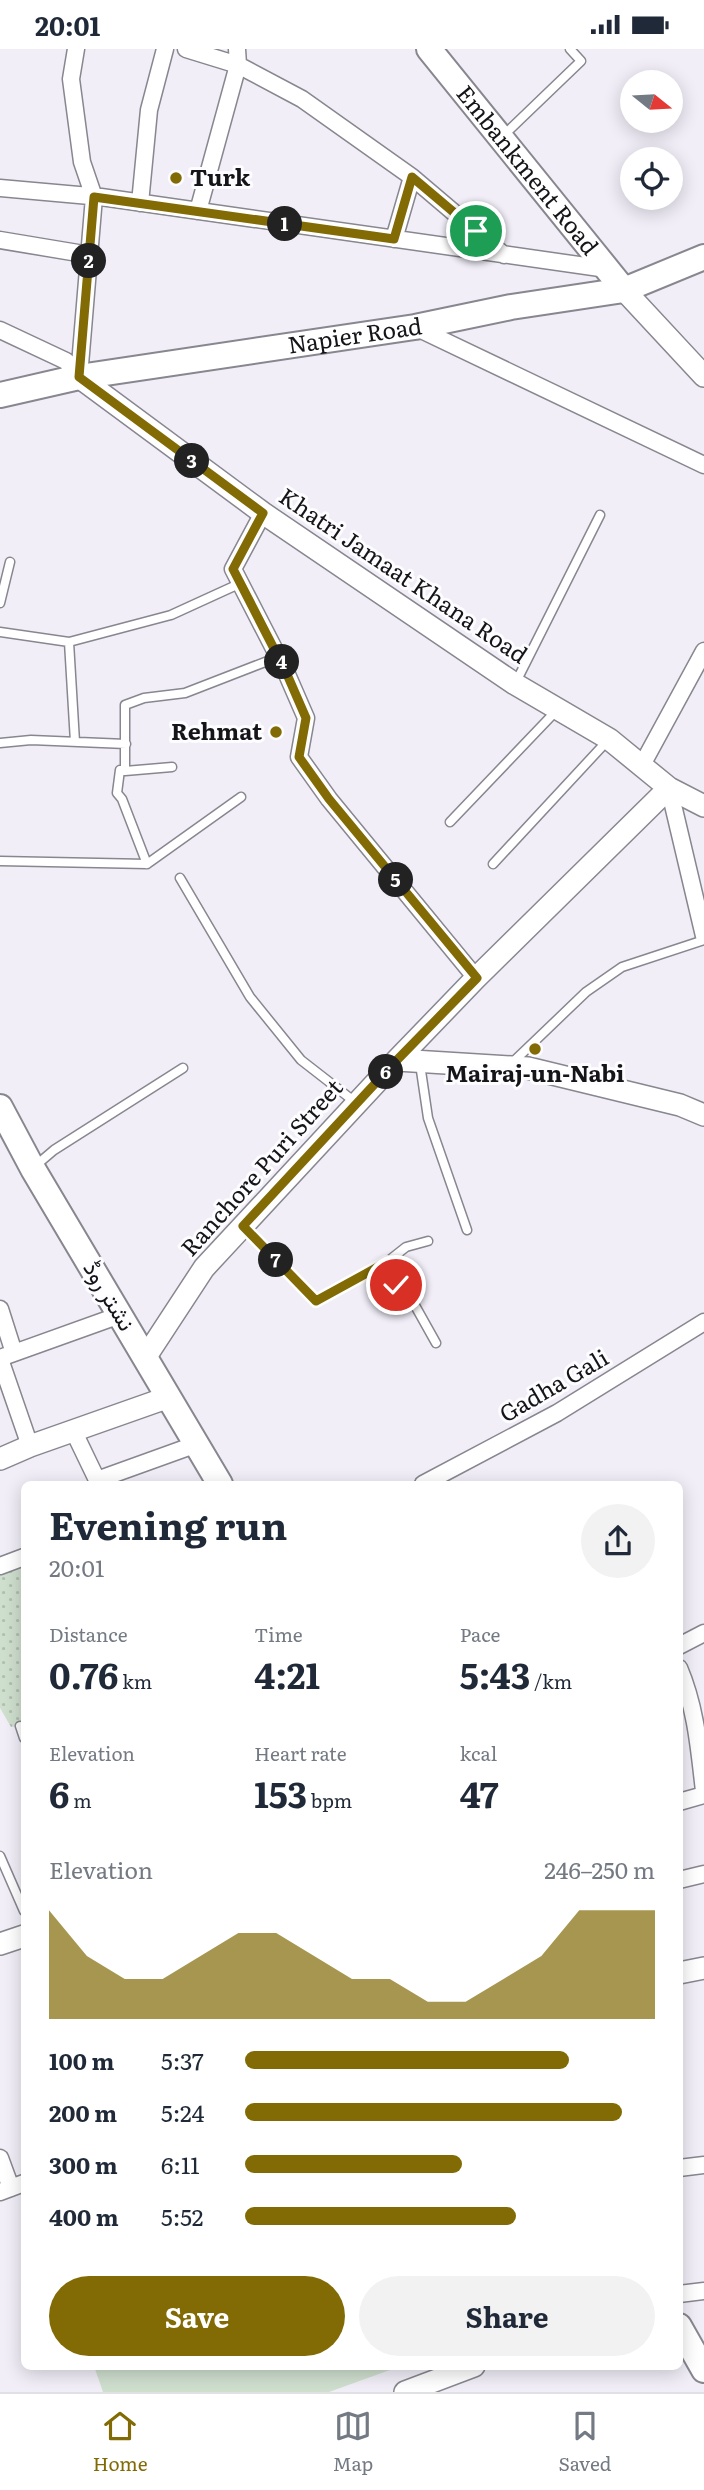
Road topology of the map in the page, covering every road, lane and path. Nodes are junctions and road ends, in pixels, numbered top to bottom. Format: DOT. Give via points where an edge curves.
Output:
graph roads {
  1 [pos="76,49"];
  2 [pos="165,49"];
  3 [pos="186,49"];
  4 [pos="429,49"];
  5 [pos="570,49"];
  6 [pos="237,57"];
  7 [pos="500,139"];
  8 [pos="412,177"];
  9 [pos="0,188"];
  10 [pos="94,197"];
  11 [pos="140,203"];
  12 [pos="198,211"];
  13 [pos="394,239"];
  14 [pos="0,240"];
  15 [pos="90,255"];
  16 [pos="504,255"];
  17 [pos="704,257"];
  18 [pos="607,269"];
  19 [pos="624,290"];
  20 [pos="415,327"];
  21 [pos="0,330"];
  22 [pos="703,373"];
  23 [pos="79,377"];
  24 [pos="0,395"];
  25 [pos="704,465"];
  26 [pos="263,513"];
  27 [pos="600,515"];
  28 [pos="10,562"];
  29 [pos="241,583"];
  30 [pos="0,603"];
  31 [pos="0,632"];
  32 [pos="69,642"];
  33 [pos="704,651"];
  34 [pos="279,657"];
  35 [pos="515,684"];
  36 [pos="557,709"];
  37 [pos="609,740"];
  38 [pos="75,742"];
  39 [pos="0,743"];
  40 [pos="126,744"];
  41 [pos="642,765"];
  42 [pos="172,767"];
  43 [pos="125,771"];
  44 [pos="669,788"];
  45 [pos="241,797"];
  46 [pos="704,806"];
  47 [pos="450,822"];
  48 [pos="0,861"];
  49 [pos="147,864"];
  50 [pos="493,865"];
  51 [pos="180,878"];
  52 [pos="704,938"];
  53 [pos="477,978"];
  54 [pos="397,1060"];
  55 [pos="419,1061"];
  56 [pos="509,1066"];
  57 [pos="183,1068"];
  58 [pos="357,1103"];
  59 [pos="0,1107"];
  60 [pos="704,1115"];
  61 [pos="33,1169"];
  62 [pos="243,1226"];
  63 [pos="467,1230"];
  64 [pos="428,1241"];
  65 [pos="387,1262"];
  66 [pos="0,1309"];
  67 [pos="120,1315"];
  68 [pos="704,1322"];
  69 [pos="436,1343"];
  70 [pos="5,1357"];
  71 [pos="145,1358"];
  72 [pos="6,1396"];
  73 [pos="169,1397"];
  74 [pos="73,1430"];
  75 [pos="197,1444"];
  76 [pos="30,1446"];
  77 [pos="0,1459"];
  78 [pos="98,1481"];
  79 [pos="101,1481"];
  80 [pos="218,1481"];
  81 [pos="429,1481"];
  82 [pos="21,1557"];
  83 [pos="0,1566"];
  84 [pos="704,1633"];
  85 [pos="683,1644"];
  86 [pos="683,1677"];
  87 [pos="20,1726"];
  88 [pos="21,1729"];
  89 [pos="704,1793"];
  90 [pos="683,1801"];
  91 [pos="0,1856"];
  92 [pos="704,1874"];
  93 [pos="683,1879"];
  94 [pos="21,1904"];
  95 [pos="21,1936"];
  96 [pos="0,1944"];
  97 [pos="704,1968"];
  98 [pos="683,1972"];
  99 [pos="0,2158"];
  100 [pos="704,2165"];
  101 [pos="683,2168"];
  102 [pos="12,2187"];
  103 [pos="704,2291"];
  104 [pos="683,2294"];
  105 [pos="683,2333"];
  106 [pos="704,2370"];
  107 [pos="439,2372"];
  108 [pos="405,2392"];
  1 -- 10 [label="street" via="71,79 82,162"];
  2 -- 11 [label="street" via="149,110"];
  3 -- 6 [label="street"];
  4 -- 7 [label="main road, Embankment Road"];
  5 -- 7 [label="lane" via="581,61"];
  6 -- 8 [label="street"];
  6 -- 12 [label="street"];
  7 -- 18 [label="main road, Embankment Road"];
  8 -- 13 [label="street"];
  8 -- 16 [label="street"];
  9 -- 10 [label="street"];
  10 -- 11 [label="street"];
  10 -- 15 [label="street"];
  11 -- 12 [label="street"];
  12 -- 13 [label="street"];
  13 -- 16 [label="street"];
  14 -- 15 [label="street"];
  15 -- 23 [label="street"];
  16 -- 18 [label="street"];
  17 -- 19 [label="main road, Napier Road"];
  18 -- 19 [label="main road, Embankment Road"];
  19 -- 20 [label="main road, Napier Road"];
  19 -- 22 [label="street"];
  20 -- 23 [label="main road, Napier Road"];
  20 -- 25 [label="street"];
  21 -- 23 [label="street" via="66,361"];
  23 -- 24 [label="main road, Napier Road"];
  23 -- 26 [label="street, Khatri Jamaat Khana Road"];
  26 -- 29 [label="street" via="233,569"];
  26 -- 35 [label="street, Khatri Jamaat Khana Road"];
  27 -- 35 [label="lane"];
  28 -- 30 [label="lane"];
  29 -- 32 [label="lane" via="171,615"];
  29 -- 34 [label="street"];
  31 -- 32 [label="lane"];
  32 -- 38 [label="lane"];
  33 -- 41 [label="street"];
  34 -- 40 [label="lane" via="185,693 125,705"];
  34 -- 53 [label="street" via="306,718 299,757"];
  35 -- 36 [label="street, Khatri Jamaat Khana Road"];
  36 -- 37 [label="street, Khatri Jamaat Khana Road"];
  36 -- 47 [label="lane"];
  37 -- 41 [label="street, Khatri Jamaat Khana Road"];
  37 -- 50 [label="lane"];
  38 -- 39 [label="lane"];
  38 -- 40 [label="lane"];
  40 -- 43 [label="lane"];
  41 -- 44 [label="street, Khatri Jamaat Khana Road"];
  42 -- 43 [label="lane"];
  43 -- 49 [label="lane" via="120,770 117,793"];
  44 -- 46 [label="street, Khatri Jamaat Khana Road"];
  44 -- 52 [label="street"];
  44 -- 53 [label="street, Ranchore Puri Street"];
  45 -- 49 [label="lane"];
  48 -- 49 [label="lane"];
  51 -- 58 [label="lane" via="250,997 301,1060"];
  52 -- 56 [label="lane" via="622,967 586,992"];
  53 -- 54 [label="street, Ranchore Puri Street"];
  54 -- 55 [label="street"];
  54 -- 58 [label="street, Ranchore Puri Street"];
  55 -- 56 [label="street"];
  55 -- 63 [label="lane" via="428,1118"];
  56 -- 60 [label="street" via="642,1095"];
  57 -- 61 [label="lane" via="54,1150"];
  58 -- 62 [label="street, Ranchore Puri Street"];
  59 -- 61 [label="main road, نشتر روڈ"];
  61 -- 67 [label="main road, نشتر روڈ"];
  62 -- 65 [label="lane" via="316,1301"];
  62 -- 71 [label="street, Ranchore Puri Street" via="204,1268"];
  64 -- 65 [label="lane" via="406,1247"];
  65 -- 69 [label="lane" via="396,1285 408,1293"];
  66 -- 70 [label="street"];
  67 -- 70 [label="street"];
  67 -- 71 [label="main road, نشتر روڈ"];
  68 -- 81 [label="street, Gadha Gali" via="557,1413"];
  70 -- 72 [label="street"];
  71 -- 73 [label="main road, نشتر روڈ"];
  72 -- 76 [label="street"];
  73 -- 74 [label="street"];
  73 -- 75 [label="main road, نشتر روڈ"];
  74 -- 76 [label="street"];
  74 -- 78 [label="street"];
  75 -- 79 [label="street"];
  75 -- 80 [label="main road, نشتر روڈ"];
  76 -- 77 [label="street"];
  82 -- 83 [label="street"];
  84 -- 85 [label="street"];
  86 -- 89 [label="street" via="697,1721"];
  87 -- 88 [label="lane"];
  89 -- 90 [label="street"];
  91 -- 94 [label="lane"];
  92 -- 93 [label="street"];
  95 -- 96 [label="street"];
  97 -- 98 [label="street"];
  99 -- 102 [label="street"];
  100 -- 101 [label="street"];
  103 -- 104 [label="street"];
  105 -- 106 [label="main road"];
  107 -- 108 [label="street"];
}
